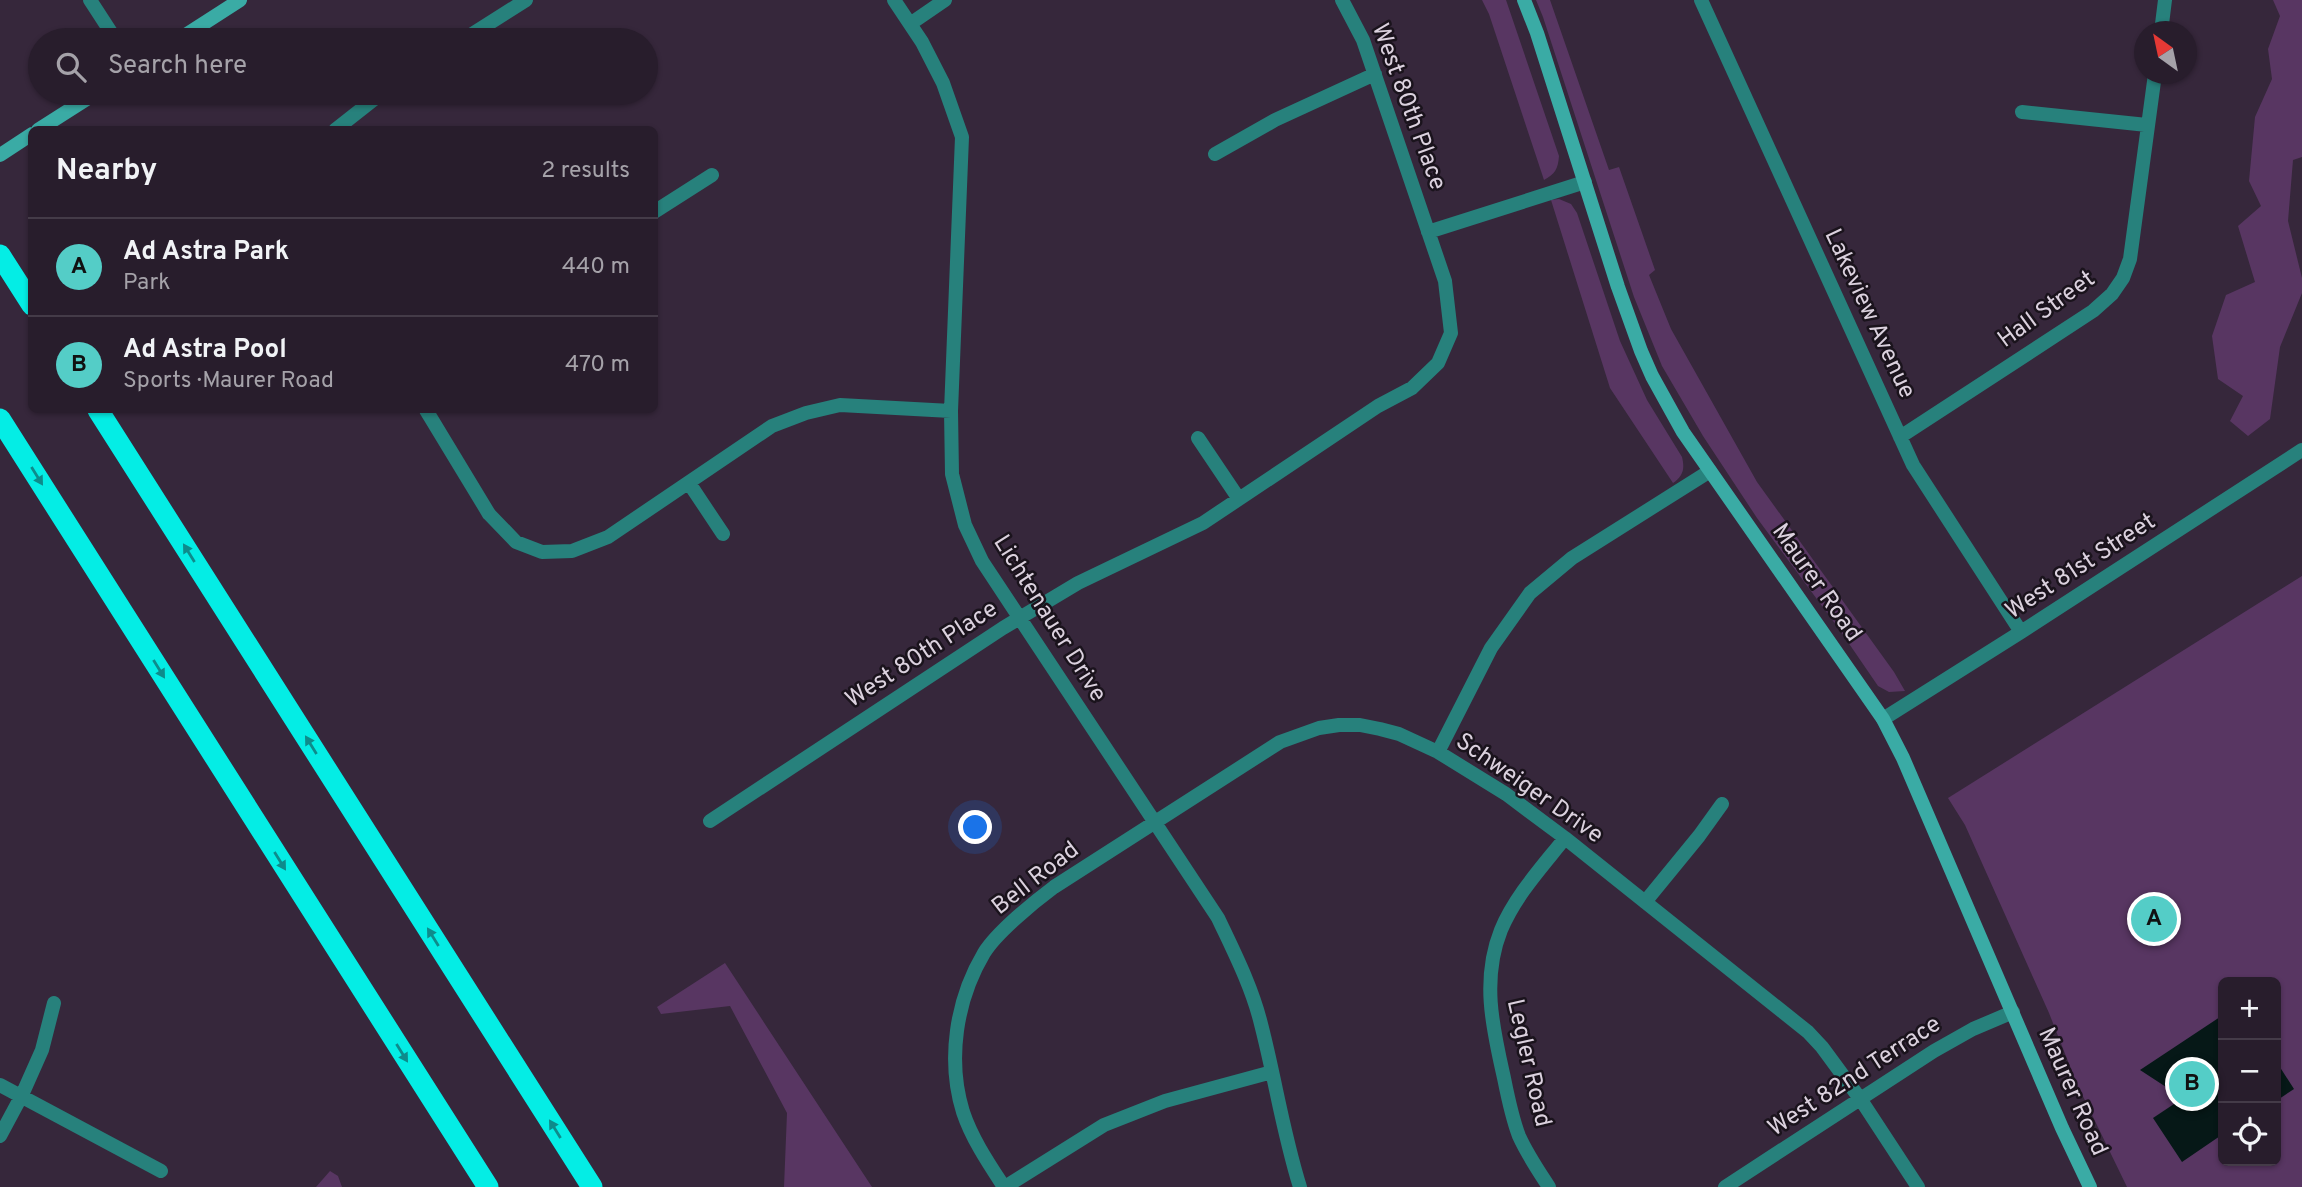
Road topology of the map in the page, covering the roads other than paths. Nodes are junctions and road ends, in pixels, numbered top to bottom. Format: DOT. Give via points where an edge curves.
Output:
graph roads {
  1 [pos="90,0"];
  2 [pos="240,0"];
  3 [pos="526,0"];
  4 [pos="894,0"];
  5 [pos="945,0"];
  6 [pos="1342,0"];
  7 [pos="1524,0"];
  8 [pos="1700,0"];
  9 [pos="2165,0"];
  10 [pos="2162,21"];
  11 [pos="910,24"];
  12 [pos="108,28"];
  13 [pos="197,28"];
  14 [pos="482,28"];
  15 [pos="1375,74"];
  16 [pos="2153,84"];
  17 [pos="77,105"];
  18 [pos="367,105"];
  19 [pos="2022,112"];
  20 [pos="2147,125"];
  21 [pos="43,126"];
  22 [pos="340,126"];
  23 [pos="28,136"];
  24 [pos="1215,154"];
  25 [pos="0,155"];
  26 [pos="712,175"];
  27 [pos="1585,181"];
  28 [pos="658,209"];
  29 [pos="1428,232"];
  30 [pos="0,255"];
  31 [pos="28,299"];
  32 [pos="951,411"];
  33 [pos="100,413"];
  34 [pos="428,413"];
  35 [pos="0,419"];
  36 [pos="1900,437"];
  37 [pos="1198,439"];
  38 [pos="2302,450"];
  39 [pos="1710,471"];
  40 [pos="689,483"];
  41 [pos="1239,499"];
  42 [pos="723,534"];
  43 [pos="1020,619"];
  44 [pos="2021,632"];
  45 [pos="1882,719"];
  46 [pos="1438,752"];
  47 [pos="1722,804"];
  48 [pos="710,821"];
  49 [pos="1154,823"];
  50 [pos="1565,838"];
  51 [pos="1644,902"];
  52 [pos="54,1003"];
  53 [pos="2013,1012"];
  54 [pos="1272,1072"];
  55 [pos="0,1085"];
  56 [pos="22,1095"];
  57 [pos="1861,1100"];
  58 [pos="0,1136"];
  59 [pos="161,1171"];
  60 [pos="488,1187"];
  61 [pos="592,1187"];
  62 [pos="1005,1187"];
  63 [pos="1300,1187"];
  64 [pos="1549,1187"];
  65 [pos="1726,1187"];
  66 [pos="1918,1187"];
  67 [pos="2090,1187"];
  1 -- 12 [label="street"];
  2 -- 13 [label="street"];
  3 -- 14 [label="street"];
  4 -- 11 [label="street, Lichtenauer Drive"];
  5 -- 11 [label="street"];
  6 -- 15 [label="street, West 80th Place"];
  7 -- 27 [label="street, Maurer Road"];
  8 -- 36 [label="street, Lakeview Avenue"];
  9 -- 10 [label="street"];
  11 -- 32 [label="street, Lichtenauer Drive" via="943,83 962,137"];
  15 -- 24 [label="street" via="1275,120"];
  15 -- 29 [label="street, West 80th Place"];
  16 -- 20 [label="street, Hall Street"];
  17 -- 21 [label="street"];
  18 -- 22 [label="street"];
  19 -- 20 [label="street"];
  20 -- 36 [label="street, Hall Street" via="2130,259 2112,294"];
  23 -- 25 [label="street"];
  26 -- 28 [label="street"];
  27 -- 29 [label="street"];
  27 -- 39 [label="street, Maurer Road" via="1641,351 1669,410"];
  29 -- 41 [label="street, West 80th Place" via="1445,281 1451,333 1438,363 1412,388"];
  30 -- 31 [label="highway"];
  32 -- 40 [label="street" via="840,405 806,414 772,426"];
  32 -- 43 [label="street, Lichtenauer Drive" via="952,474 965,525 982,561"];
  61 -- 33 [label="highway, one-way"];
  34 -- 40 [label="street" via="489,513 516,542 542,552 572,551 608,537"];
  35 -- 60 [label="highway, one-way"];
  36 -- 44 [label="street, Lakeview Avenue" via="1913,465"];
  37 -- 41 [label="street"];
  38 -- 44 [label="street, West 81st Street"];
  39 -- 45 [label="street, Maurer Road"];
  39 -- 46 [label="street" via="1572,558 1530,593 1491,648"];
  40 -- 42 [label="street"];
  41 -- 43 [label="street, West 80th Place" via="1203,523 1079,583"];
  43 -- 48 [label="street, West 80th Place"];
  43 -- 49 [label="street, Lichtenauer Drive"];
  44 -- 45 [label="street, West 81st Street"];
  45 -- 53 [label="street, Maurer Road" via="1918,790"];
  46 -- 49 [label="street, Schweiger Drive" via="1380,729 1360,725 1319,728 1280,742"];
  46 -- 50 [label="street, Schweiger Drive" via="1507,794"];
  47 -- 51 [label="street"];
  49 -- 54 [label="street, Lichtenauer Drive" via="1223,929 1243,971 1261,1021"];
  49 -- 62 [label="street, Bell Road" via="1024,911 985,951 964,997 956,1029 956,1081 964,1115"];
  50 -- 51 [label="street, Schweiger Drive"];
  50 -- 64 [label="street, Legler Road" via="1501,930 1489,983 1491,1021 1513,1115 1524,1146"];
  51 -- 57 [label="street, Schweiger Drive" via="1808,1032"];
  52 -- 56 [label="street" via="42,1050"];
  53 -- 57 [label="street, West 82nd Terrace" via="1953,1040"];
  53 -- 67 [label="street, Maurer Road"];
  54 -- 62 [label="street" via="1165,1101 1104,1125"];
  54 -- 63 [label="street, Lichtenauer Drive"];
  55 -- 56 [label="street"];
  56 -- 58 [label="street"];
  56 -- 59 [label="street"];
  57 -- 65 [label="street, West 82nd Terrace"];
  57 -- 66 [label="street, Schweiger Drive"];
}
